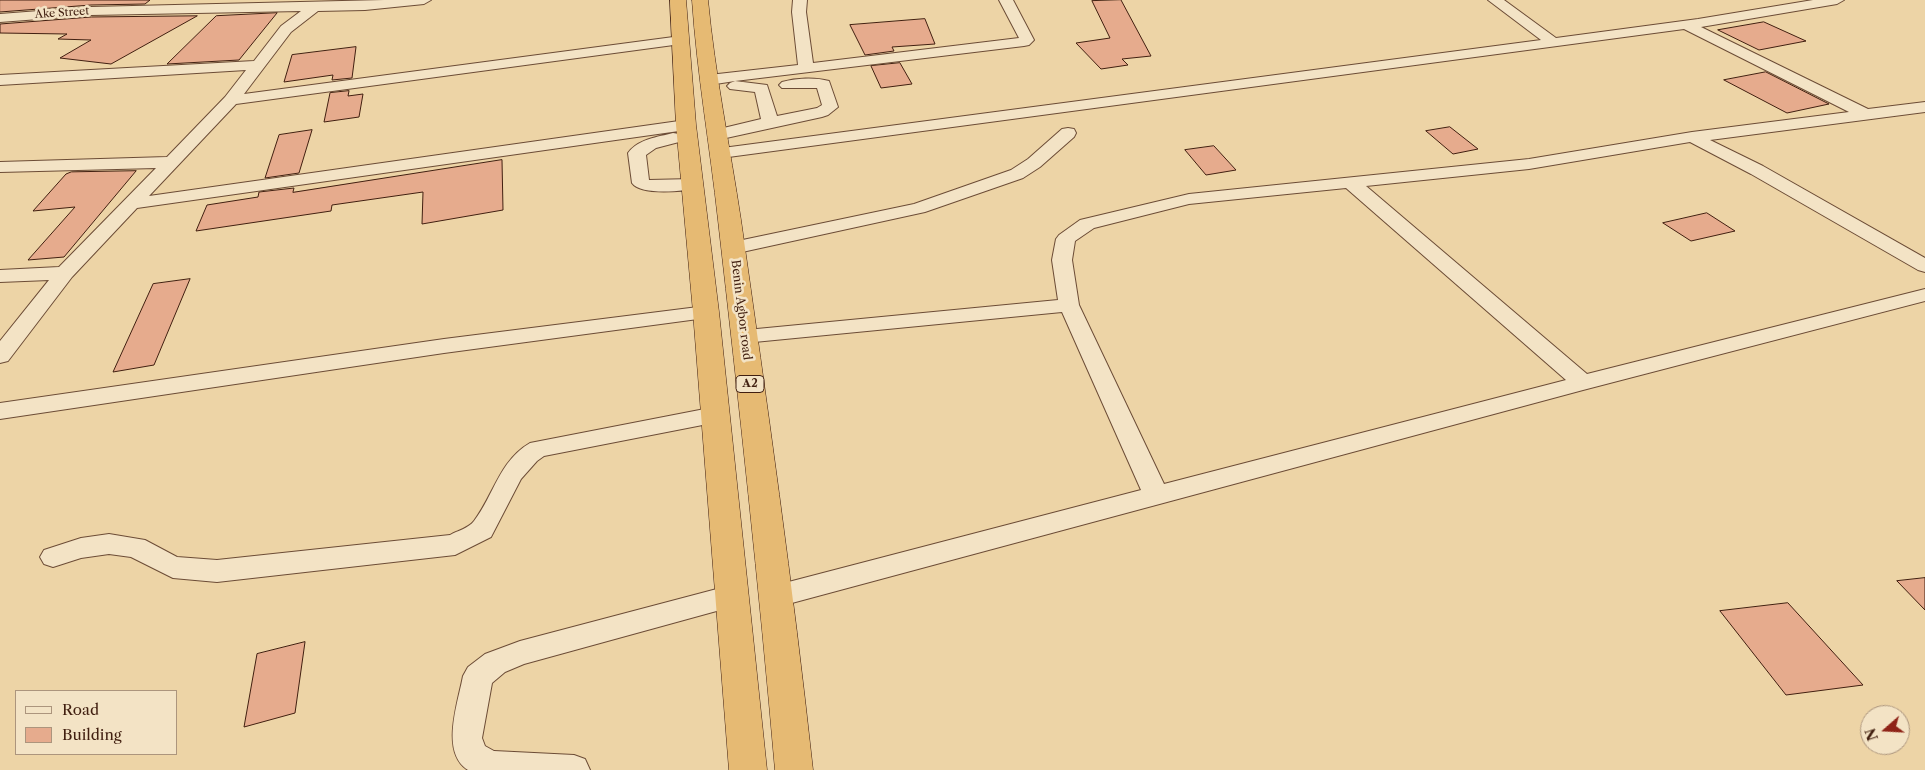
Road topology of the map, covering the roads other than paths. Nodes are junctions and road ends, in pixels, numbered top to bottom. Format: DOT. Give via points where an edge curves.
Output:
graph roads {
  1 [pos="106,0"];
  2 [pos="424,0"];
  3 [pos="678,0"];
  4 [pos="700,0"];
  5 [pos="800,0"];
  6 [pos="1006,0"];
  7 [pos="1495,0"];
  8 [pos="1837,0"];
  9 [pos="1798,2"];
  10 [pos="315,7"];
  11 [pos="91,11"];
  12 [pos="0,18"];
  13 [pos="1685,24"];
  14 [pos="681,40"];
  15 [pos="1553,42"];
  16 [pos="258,65"];
  17 [pos="806,68"];
  18 [pos="0,80"];
  19 [pos="709,82"];
  20 [pos="762,88"];
  21 [pos="231,100"];
  22 [pos="1925,106"];
  23 [pos="1867,114"];
  24 [pos="770,122"];
  25 [pos="687,130"];
  26 [pos="1068,133"];
  27 [pos="1692,137"];
  28 [pos="719,144"];
  29 [pos="169,162"];
  30 [pos="0,167"];
  31 [pos="1350,182"];
  32 [pos="693,184"];
  33 [pos="130,204"];
  34 [pos="733,248"];
  35 [pos="1925,266"];
  36 [pos="65,273"];
  37 [pos="0,276"];
  38 [pos="1925,295"];
  39 [pos="1069,306"];
  40 [pos="706,312"];
  41 [pos="744,336"];
  42 [pos="0,356"];
  43 [pos="1583,383"];
  44 [pos="0,410"];
  45 [pos="715,415"];
  46 [pos="1157,497"];
  47 [pos="53,557"];
  48 [pos="732,596"];
  49 [pos="777,596"];
  50 [pos="574,770"];
  51 [pos="748,770"];
  52 [pos="794,770"];
  1 -- 11 [label="street"];
  2 -- 10 [label="street, Ake Street"];
  3 -- 14 [label="highway"];
  4 -- 19 [label="highway, Benin Agbor road / A2"];
  5 -- 17 [label="street"];
  6 -- 17 [label="street" via="1027,40 1024,42"];
  7 -- 15 [label="street"];
  8 -- 9 [label="street"];
  9 -- 13 [label="street"];
  10 -- 11 [label="street, Ake Street"];
  10 -- 16 [label="street" via="286,29"];
  11 -- 12 [label="street, Ake Street"];
  13 -- 15 [label="street"];
  13 -- 23 [label="street"];
  14 -- 21 [label="street"];
  14 -- 25 [label="highway"];
  15 -- 28 [label="street"];
  16 -- 18 [label="street"];
  16 -- 21 [label="street"];
  17 -- 19 [label="street"];
  19 -- 20 [label="street"];
  19 -- 28 [label="highway, Benin Agbor road / A2"];
  20 -- 24 [label="street"];
  20 -- 24 [label="street" via="824,84 830,107 822,112"];
  21 -- 29 [label="street"];
  22 -- 23 [label="street"];
  23 -- 27 [label="street"];
  24 -- 28 [label="street"];
  25 -- 32 [label="highway"];
  25 -- 32 [label="street" via="650,144 637,153 642,183 650,186"];
  25 -- 33 [label="street"];
  26 -- 34 [label="street" via="1017,174 920,208"];
  27 -- 31 [label="street" via="1530,164"];
  27 -- 35 [label="street" via="1757,170"];
  28 -- 34 [label="highway, Benin Agbor road / A2"];
  29 -- 30 [label="street"];
  29 -- 33 [label="street"];
  31 -- 39 [label="street" via="1189,199 1086,224 1066,239 1062,260"];
  31 -- 43 [label="street"];
  32 -- 40 [label="highway"];
  33 -- 36 [label="street"];
  34 -- 41 [label="highway, Benin Agbor road / A2"];
  36 -- 37 [label="street"];
  36 -- 42 [label="street"];
  38 -- 43 [label="street"];
  39 -- 41 [label="street"];
  39 -- 46 [label="street"];
  40 -- 44 [label="street"];
  40 -- 45 [label="highway"];
  41 -- 49 [label="highway, Benin Agbor road / A2"];
  43 -- 46 [label="street"];
  45 -- 47 [label="street" via="538,449 512,474 482,530 455,545 217,571 174,567 136,547 109,544"];
  45 -- 48 [label="highway"];
  46 -- 49 [label="street"];
  48 -- 50 [label="street" via="520,653 495,663 478,676 468,738 472,756 489,766"];
  48 -- 51 [label="highway"];
  49 -- 52 [label="highway, Benin Agbor road / A2"];
}
